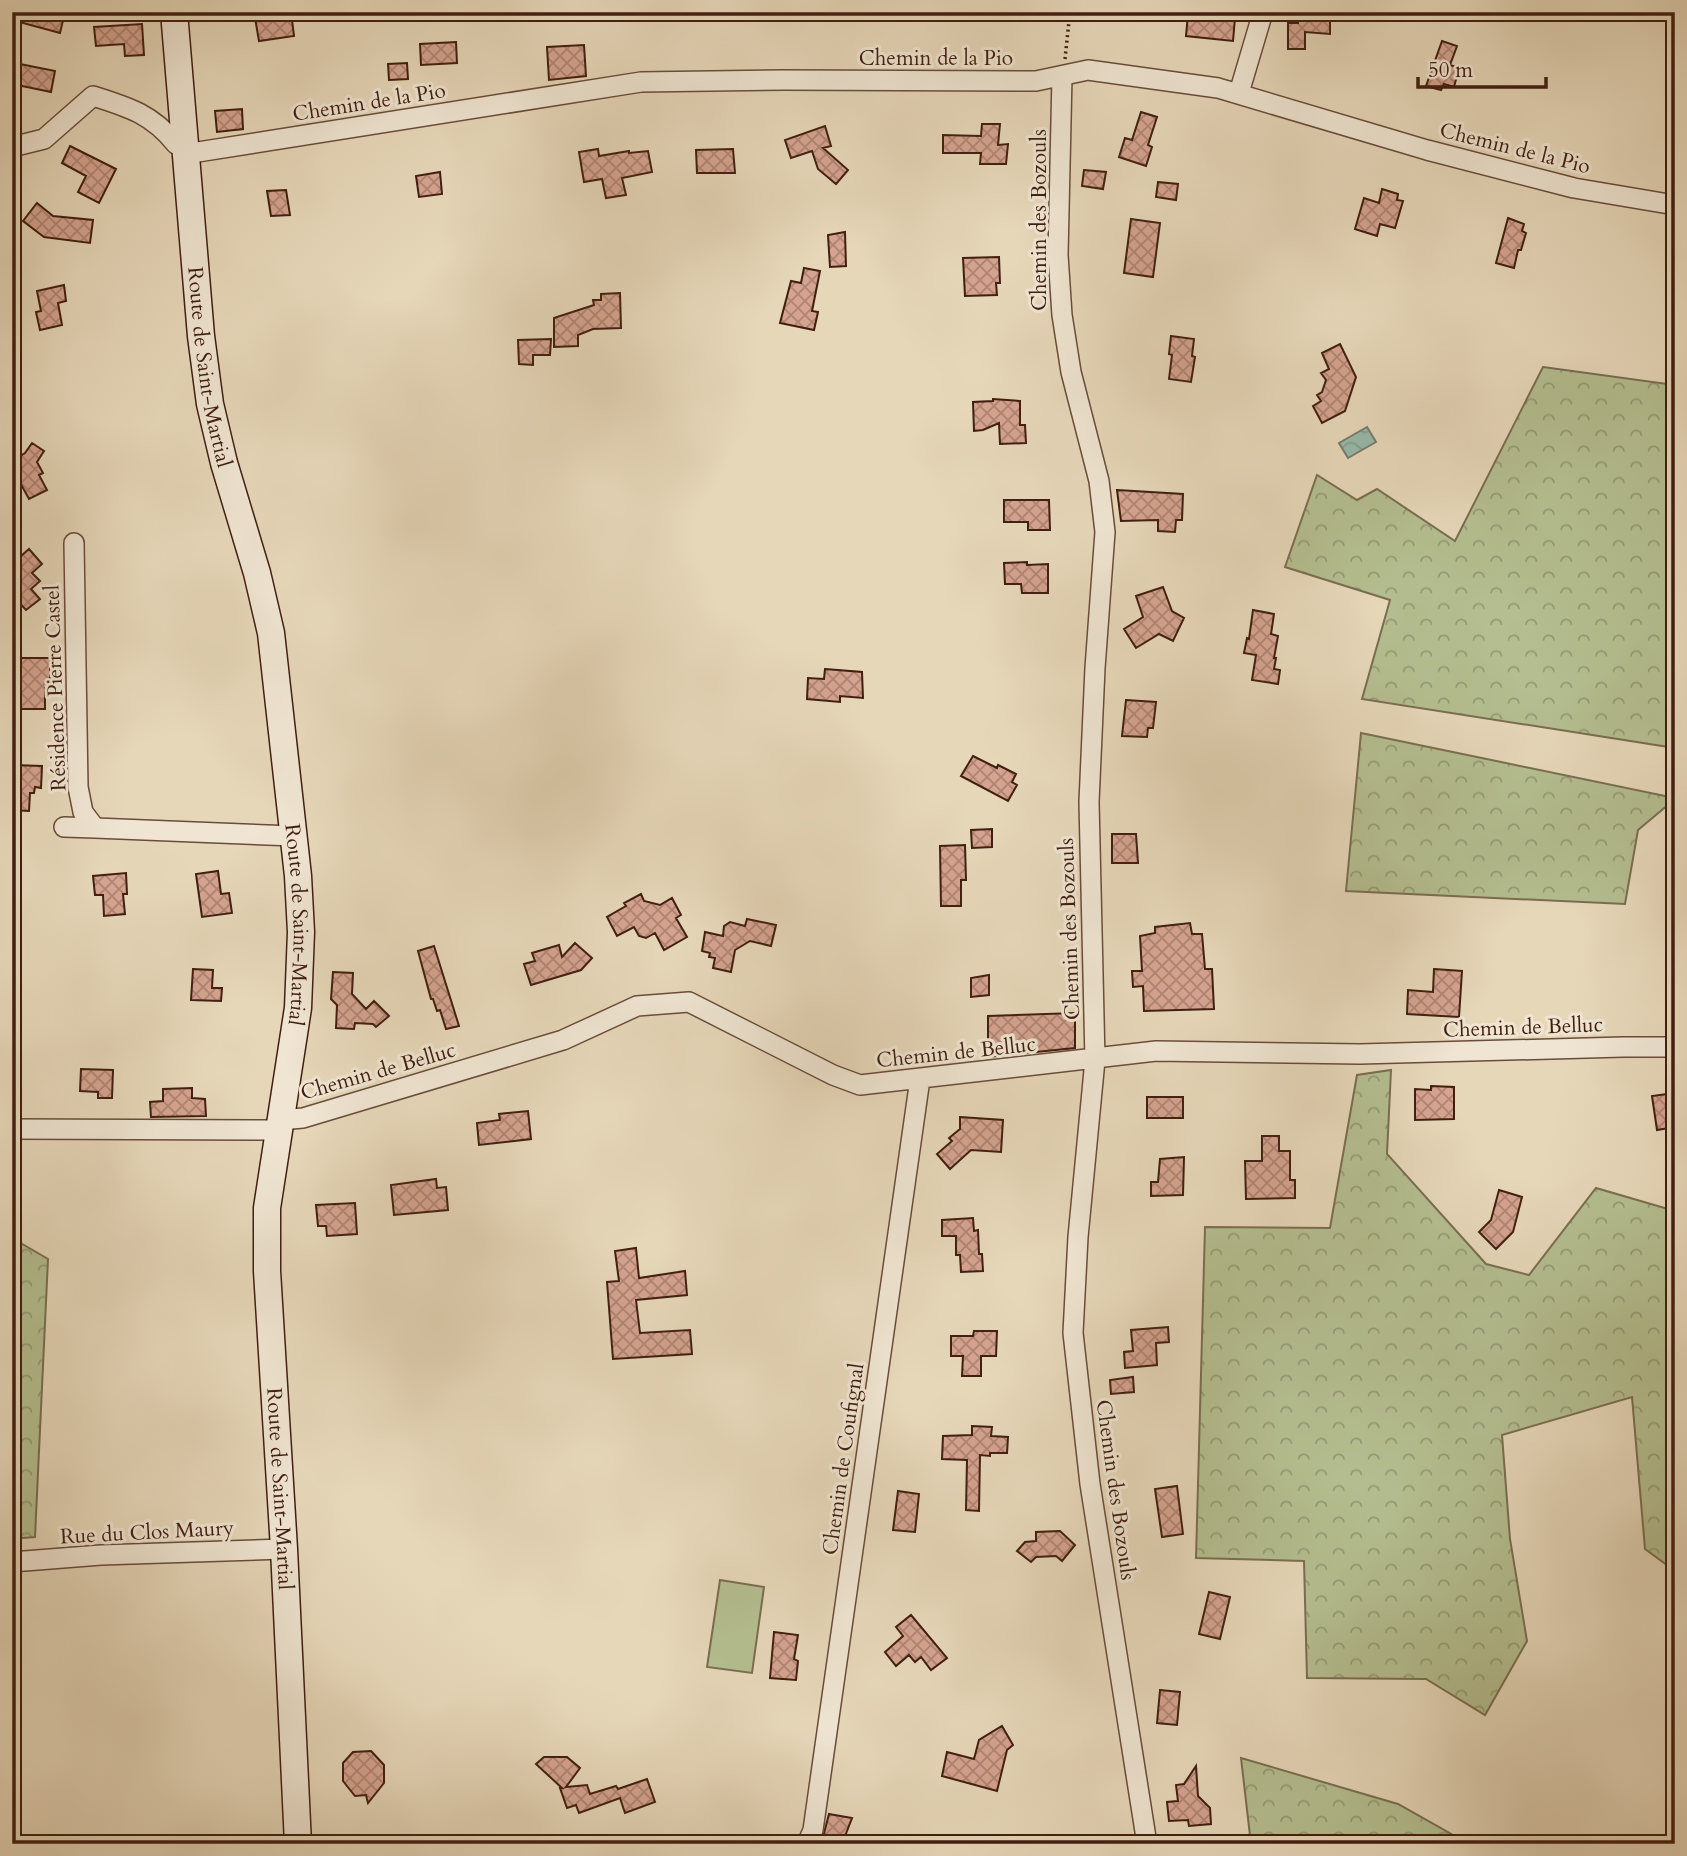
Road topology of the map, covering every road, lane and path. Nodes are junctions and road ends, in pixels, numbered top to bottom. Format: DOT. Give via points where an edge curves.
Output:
graph roads {
  1 [pos="174,12"];
  2 [pos="1070,12"];
  3 [pos="1263,12"];
  4 [pos="1062,76"];
  5 [pos="1239,93"];
  6 [pos="12,147"];
  7 [pos="184,149"];
  8 [pos="1675,205"];
  9 [pos="74,543"];
  10 [pos="64,827"];
  11 [pos="95,828"];
  12 [pos="294,835"];
  13 [pos="1675,1047"];
  14 [pos="1096,1060"];
  15 [pos="920,1079"];
  16 [pos="279,1125"];
  17 [pos="12,1129"];
  18 [pos="284,1549"];
  19 [pos="12,1562"];
  20 [pos="298,1844"];
  21 [pos="807,1844"];
  22 [pos="1147,1844"];
  1 -- 7 [label="main road, Route de Saint-Martial"];
  2 -- 4 [label="path"];
  3 -- 5 [label="street"];
  4 -- 5 [label="street, Chemin de la Pio" via="1088,70"];
  4 -- 7 [label="street, Chemin de la Pio" via="1036,81 641,82"];
  4 -- 14 [label="street, Chemin des Bozouls" via="1058,255 1062,315 1071,372 1099,481 1105,532 1088,802"];
  5 -- 8 [label="street, Chemin de la Pio" via="1427,150 1574,188"];
  6 -- 7 [label="street" via="44,139 93,96 138,111"];
  7 -- 12 [label="main road, Route de Saint-Martial" via="211,404 271,633"];
  9 -- 11 [label="street, Résidence Pierre Castel" via="78,786 83,812"];
  10 -- 11 [label="street"];
  11 -- 12 [label="street"];
  12 -- 16 [label="main road, Route de Saint-Martial" via="301,971"];
  13 -- 14 [label="street, Chemin de Belluc" via="1360,1054 1156,1051"];
  14 -- 15 [label="street, Chemin de Belluc"];
  14 -- 22 [label="street, Chemin des Bozouls" via="1073,1333 1090,1484"];
  15 -- 16 [label="street, Chemin de Belluc" via="851,1082 689,1002 638,1006 563,1040"];
  15 -- 21 [label="street, Chemin de Coufignal" via="813,1830"];
  16 -- 17 [label="street, Chemin de Belluc"];
  16 -- 18 [label="main road, Route de Saint-Martial" via="267,1208 267,1271"];
  18 -- 19 [label="street, Rue du Clos Maury"];
  18 -- 20 [label="main road, Route de Saint-Martial"];
}
